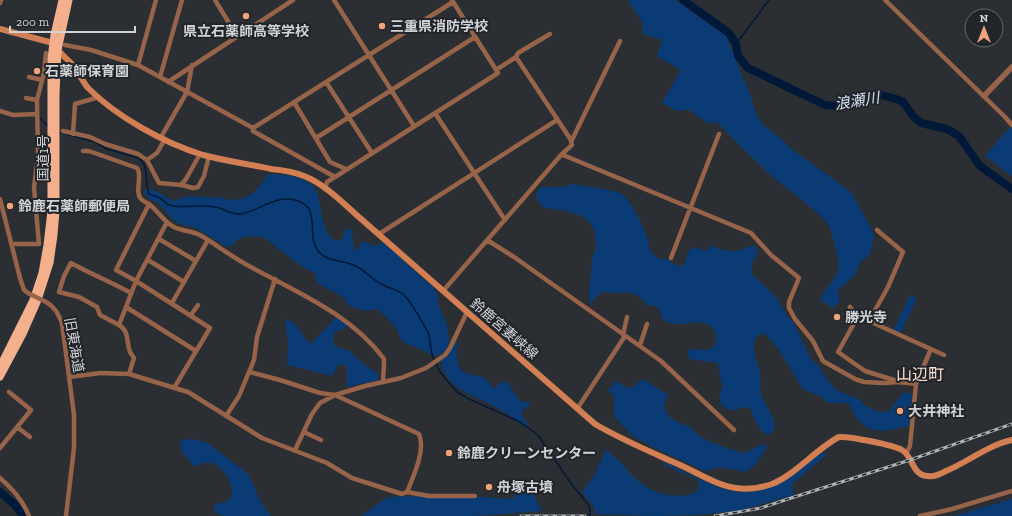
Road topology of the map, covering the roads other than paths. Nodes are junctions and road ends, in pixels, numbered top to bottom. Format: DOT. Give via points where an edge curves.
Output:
graph roads {
  1 [pos="1,0"];
  2 [pos="62,0"];
  3 [pos="69,0"];
  4 [pos="156,0"];
  5 [pos="182,0"];
  6 [pos="215,0"];
  7 [pos="293,0"];
  8 [pos="334,0"];
  9 [pos="885,0"];
  10 [pos="452,1"];
  11 [pos="0,3"];
  12 [pos="0,29"];
  13 [pos="550,34"];
  14 [pos="238,36"];
  15 [pos="475,37"];
  16 [pos="620,41"];
  17 [pos="52,43"];
  18 [pos="65,45"];
  19 [pos="58,50"];
  20 [pos="46,53"];
  21 [pos="369,54"];
  22 [pos="516,57"];
  23 [pos="138,65"];
  24 [pos="192,65"];
  25 [pos="1012,68"];
  26 [pos="496,70"];
  27 [pos="29,77"];
  28 [pos="160,77"];
  29 [pos="42,80"];
  30 [pos="168,82"];
  31 [pos="326,82"];
  32 [pos="391,90"];
  33 [pos="53,92"];
  34 [pos="187,92"];
  35 [pos="984,96"];
  36 [pos="99,97"];
  37 [pos="26,98"];
  38 [pos="37,100"];
  39 [pos="294,102"];
  40 [pos="0,112"];
  41 [pos="435,113"];
  42 [pos="37,114"];
  43 [pos="349,117"];
  44 [pos="557,120"];
  45 [pos="1012,125"];
  46 [pos="414,126"];
  47 [pos="253,128"];
  48 [pos="63,131"];
  49 [pos="73,134"];
  50 [pos="719,134"];
  51 [pos="163,138"];
  52 [pos="316,138"];
  53 [pos="571,142"];
  54 [pos="83,151"];
  55 [pos="372,153"];
  56 [pos="200,154"];
  57 [pos="563,155"];
  58 [pos="209,156"];
  59 [pos="147,160"];
  60 [pos="346,169"];
  61 [pos="53,170"];
  62 [pos="474,172"];
  63 [pos="335,177"];
  64 [pos="181,185"];
  65 [pos="325,189"];
  66 [pos="0,199"];
  67 [pos="149,204"];
  68 [pos="690,208"];
  69 [pos="505,220"];
  70 [pos="167,222"];
  71 [pos="877,230"];
  72 [pos="379,234"];
  73 [pos="159,238"];
  74 [pos="208,240"];
  75 [pos="487,240"];
  76 [pos="11,244"];
  77 [pos="670,258"];
  78 [pos="148,260"];
  79 [pos="196,261"];
  80 [pos="274,279"];
  81 [pos="136,281"];
  82 [pos="184,282"];
  83 [pos="443,291"];
  84 [pos="131,293"];
  85 [pos="172,303"];
  86 [pos="198,305"];
  87 [pos="126,307"];
  88 [pos="850,307"];
  89 [pos="467,312"];
  90 [pos="191,315"];
  91 [pos="627,316"];
  92 [pos="857,318"];
  93 [pos="869,321"];
  94 [pos="647,324"];
  95 [pos="119,325"];
  96 [pos="624,335"];
  97 [pos="640,345"];
  98 [pos="931,350"];
  99 [pos="196,351"];
  100 [pos="944,355"];
  101 [pos="0,366"];
  102 [pos="250,372"];
  103 [pos="129,374"];
  104 [pos="0,377"];
  105 [pos="69,377"];
  106 [pos="383,382"];
  107 [pos="899,382"];
  108 [pos="916,384"];
  109 [pos="174,388"];
  110 [pos="9,392"];
  111 [pos="335,395"];
  112 [pos="577,409"];
  113 [pos="226,416"];
  114 [pos="17,426"];
  115 [pos="734,430"];
  116 [pos="304,432"];
  117 [pos="30,436"];
  118 [pos="321,440"];
  119 [pos="1012,440"];
  120 [pos="0,448"];
  121 [pos="295,450"];
  122 [pos="906,454"];
  123 [pos="0,478"];
  124 [pos="1012,491"];
  125 [pos="408,492"];
  126 [pos="475,496"];
  127 [pos="29,516"];
  128 [pos="66,516"];
  129 [pos="920,516"];
  1 -- 11 [label="street"];
  2 -- 17 [label="highway, 国道1号"];
  3 -- 19 [label="highway, 国道1号"];
  4 -- 23 [label="street"];
  5 -- 28 [label="street"];
  6 -- 14 [label="street"];
  7 -- 14 [label="street"];
  8 -- 21 [label="street"];
  9 -- 35 [label="street"];
  10 -- 15 [label="street"];
  10 -- 21 [label="street"];
  12 -- 17 [label="main road"];
  13 -- 22 [label="street" via="518,53"];
  14 -- 24 [label="street"];
  15 -- 26 [label="street"];
  15 -- 32 [label="street"];
  16 -- 53 [label="street"];
  17 -- 19 [label="main road, 鈴鹿宮妻峡線"];
  17 -- 33 [label="highway, 国道1号"];
  18 -- 23 [label="street"];
  19 -- 33 [label="highway, 国道1号"];
  19 -- 36 [label="main road, 鈴鹿宮妻峡線"];
  20 -- 29 [label="street"];
  21 -- 31 [label="street"];
  21 -- 32 [label="street"];
  22 -- 26 [label="street"];
  22 -- 44 [label="street"];
  23 -- 28 [label="street"];
  24 -- 30 [label="street"];
  24 -- 34 [label="street"];
  25 -- 35 [label="street"];
  26 -- 41 [label="street" via="498,73"];
  27 -- 29 [label="street"];
  28 -- 30 [label="street"];
  29 -- 38 [label="street"];
  30 -- 34 [label="street"];
  31 -- 39 [label="street"];
  31 -- 43 [label="street"];
  32 -- 43 [label="street"];
  32 -- 46 [label="street"];
  33 -- 61 [label="highway, 国道1号"];
  34 -- 47 [label="street"];
  34 -- 51 [label="street"];
  35 -- 45 [label="street"];
  36 -- 49 [label="street" via="75,104"];
  36 -- 51 [label="main road, 鈴鹿宮妻峡線" via="132,122"];
  37 -- 38 [label="street"];
  38 -- 42 [label="street"];
  39 -- 47 [label="street"];
  39 -- 52 [label="street"];
  40 -- 42 [label="street" via="13,115"];
  41 -- 46 [label="street"];
  41 -- 62 [label="street"];
  42 -- 76 [label="street" via="38,155 34,188 39,244"];
  43 -- 52 [label="street"];
  43 -- 55 [label="street"];
  44 -- 53 [label="street"];
  44 -- 62 [label="street"];
  46 -- 55 [label="street"];
  47 -- 63 [label="street" via="253,131"];
  48 -- 49 [label="street"];
  49 -- 59 [label="street" via="90,137 138,154"];
  50 -- 68 [label="street"];
  51 -- 56 [label="main road, 鈴鹿宮妻峡線"];
  51 -- 59 [label="street" via="156,153"];
  52 -- 60 [label="street" via="330,162"];
  53 -- 57 [label="street" via="572,145"];
  54 -- 67 [label="street" via="90,151 137,168 139,195"];
  55 -- 60 [label="street"];
  56 -- 58 [label="main road, 鈴鹿宮妻峡線"];
  56 -- 64 [label="street"];
  57 -- 68 [label="street"];
  57 -- 69 [label="street"];
  58 -- 64 [label="street" via="198,187"];
  58 -- 65 [label="main road, 鈴鹿宮妻峡線" via="304,176"];
  59 -- 64 [label="street" via="158,182"];
  60 -- 63 [label="street"];
  61 -- 101 [label="highway, 国道1号" via="49,229 42,273"];
  61 -- 104 [label="highway, 国道1号" via="55,226 47,274 33,312"];
  62 -- 69 [label="street"];
  62 -- 72 [label="street"];
  63 -- 65 [label="street" via="327,182"];
  65 -- 72 [label="main road, 鈴鹿宮妻峡線"];
  66 -- 76 [label="street, 旧東海道"];
  67 -- 70 [label="street"];
  67 -- 81 [label="street" via="116,270"];
  68 -- 77 [label="street"];
  68 -- 107 [label="street" via="751,233 771,255 798,278 789,308 813,340 823,361 864,382"];
  69 -- 75 [label="street"];
  70 -- 73 [label="street"];
  70 -- 74 [label="street"];
  71 -- 93 [label="street" via="903,252 888,287"];
  72 -- 83 [label="main road, 鈴鹿宮妻峡線"];
  73 -- 78 [label="street"];
  73 -- 79 [label="street"];
  74 -- 79 [label="street"];
  74 -- 80 [label="street" via="248,266"];
  75 -- 83 [label="street"];
  75 -- 96 [label="street"];
  76 -- 105 [label="street, 旧東海道, bridge" via="24,290 51,305 62,323"];
  78 -- 81 [label="street"];
  78 -- 82 [label="street"];
  79 -- 82 [label="street"];
  80 -- 102 [label="street" via="257,336"];
  80 -- 106 [label="street" via="338,316 362,336 384,359"];
  81 -- 84 [label="street"];
  81 -- 85 [label="street"];
  82 -- 85 [label="street"];
  83 -- 89 [label="main road, 鈴鹿宮妻峡線"];
  84 -- 87 [label="street"];
  84 -- 95 [label="street" via="70,263 64,276 59,292 79,297 97,307 100,315"];
  85 -- 90 [label="street"];
  86 -- 90 [label="street"];
  87 -- 95 [label="street"];
  87 -- 99 [label="street"];
  88 -- 92 [label="street"];
  89 -- 106 [label="street" via="444,355 431,365 401,378"];
  89 -- 112 [label="main road, 鈴鹿宮妻峡線"];
  90 -- 99 [label="street" via="210,328"];
  91 -- 96 [label="street"];
  92 -- 93 [label="street"];
  92 -- 107 [label="street" via="838,352 865,371"];
  93 -- 98 [label="street"];
  94 -- 97 [label="street"];
  95 -- 103 [label="street" via="128,334 130,352 134,358"];
  96 -- 97 [label="street"];
  96 -- 112 [label="street"];
  97 -- 115 [label="street" via="661,361"];
  98 -- 100 [label="street"];
  98 -- 108 [label="street"];
  99 -- 109 [label="street"];
  102 -- 111 [label="street"];
  102 -- 113 [label="street"];
  103 -- 105 [label="street" via="101,373"];
  103 -- 109 [label="street"];
  105 -- 128 [label="street, 旧東海道" via="74,415 74,448"];
  106 -- 111 [label="street"];
  107 -- 108 [label="street"];
  108 -- 122 [label="street" via="910,446"];
  109 -- 113 [label="street" via="188,392"];
  110 -- 114 [label="street" via="31,410"];
  111 -- 116 [label="street" via="316,408"];
  111 -- 125 [label="street" via="420,434 421,453"];
  112 -- 122 [label="main road, 鈴鹿宮妻峡線" via="617,437 715,481 738,488 757,488 778,481 839,437 889,446"];
  113 -- 121 [label="street" via="262,438"];
  114 -- 117 [label="street"];
  114 -- 120 [label="street"];
  116 -- 118 [label="street"];
  116 -- 121 [label="street"];
  119 -- 122 [label="main road" via="935,476 926,476 918,472"];
  121 -- 125 [label="street" via="328,463 352,478 402,494"];
  123 -- 127 [label="street" via="23,502"];
  124 -- 129 [label="street"];
  125 -- 126 [label="street" via="428,496"];
}
